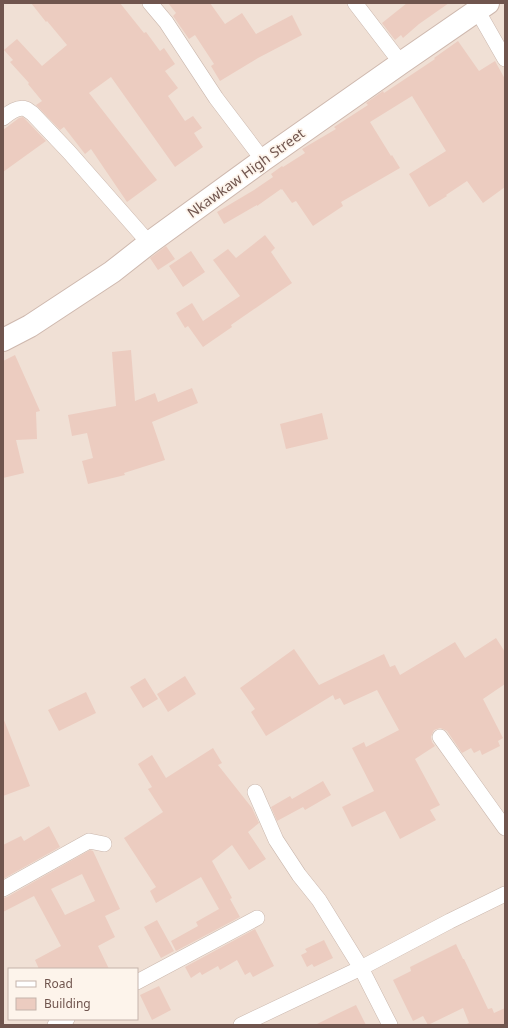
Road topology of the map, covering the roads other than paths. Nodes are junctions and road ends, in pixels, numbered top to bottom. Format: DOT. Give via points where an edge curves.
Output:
graph roads {
  1 [pos="150,3"];
  2 [pos="355,3"];
  3 [pos="482,6"];
  4 [pos="505,59"];
  5 [pos="401,62"];
  6 [pos="3,118"];
  7 [pos="263,160"];
  8 [pos="148,243"];
  9 [pos="3,340"];
  10 [pos="440,737"];
  11 [pos="255,792"];
  12 [pos="505,828"];
  13 [pos="104,844"];
  14 [pos="3,889"];
  15 [pos="505,894"];
  16 [pos="257,918"];
  17 [pos="360,968"];
  18 [pos="138,981"];
  19 [pos="65,1020"];
  20 [pos="55,1025"];
  21 [pos="241,1025"];
  22 [pos="390,1025"];
  1 -- 7 [label="street"];
  2 -- 5 [label="street"];
  3 -- 4 [label="street"];
  3 -- 5 [label="main road, Nkawkaw High Street"];
  5 -- 7 [label="main road, Nkawkaw High Street"];
  6 -- 8 [label="street" via="18,108 32,113"];
  7 -- 8 [label="main road, Nkawkaw High Street"];
  8 -- 9 [label="main road, Nkawkaw High Street" via="112,272 30,326"];
  10 -- 12 [label="street"];
  11 -- 17 [label="street" via="276,840 319,900"];
  13 -- 14 [label="street" via="89,842"];
  15 -- 17 [label="street"];
  16 -- 18 [label="street"];
  17 -- 21 [label="street"];
  17 -- 22 [label="street"];
  19 -- 20 [label="street"];
}
